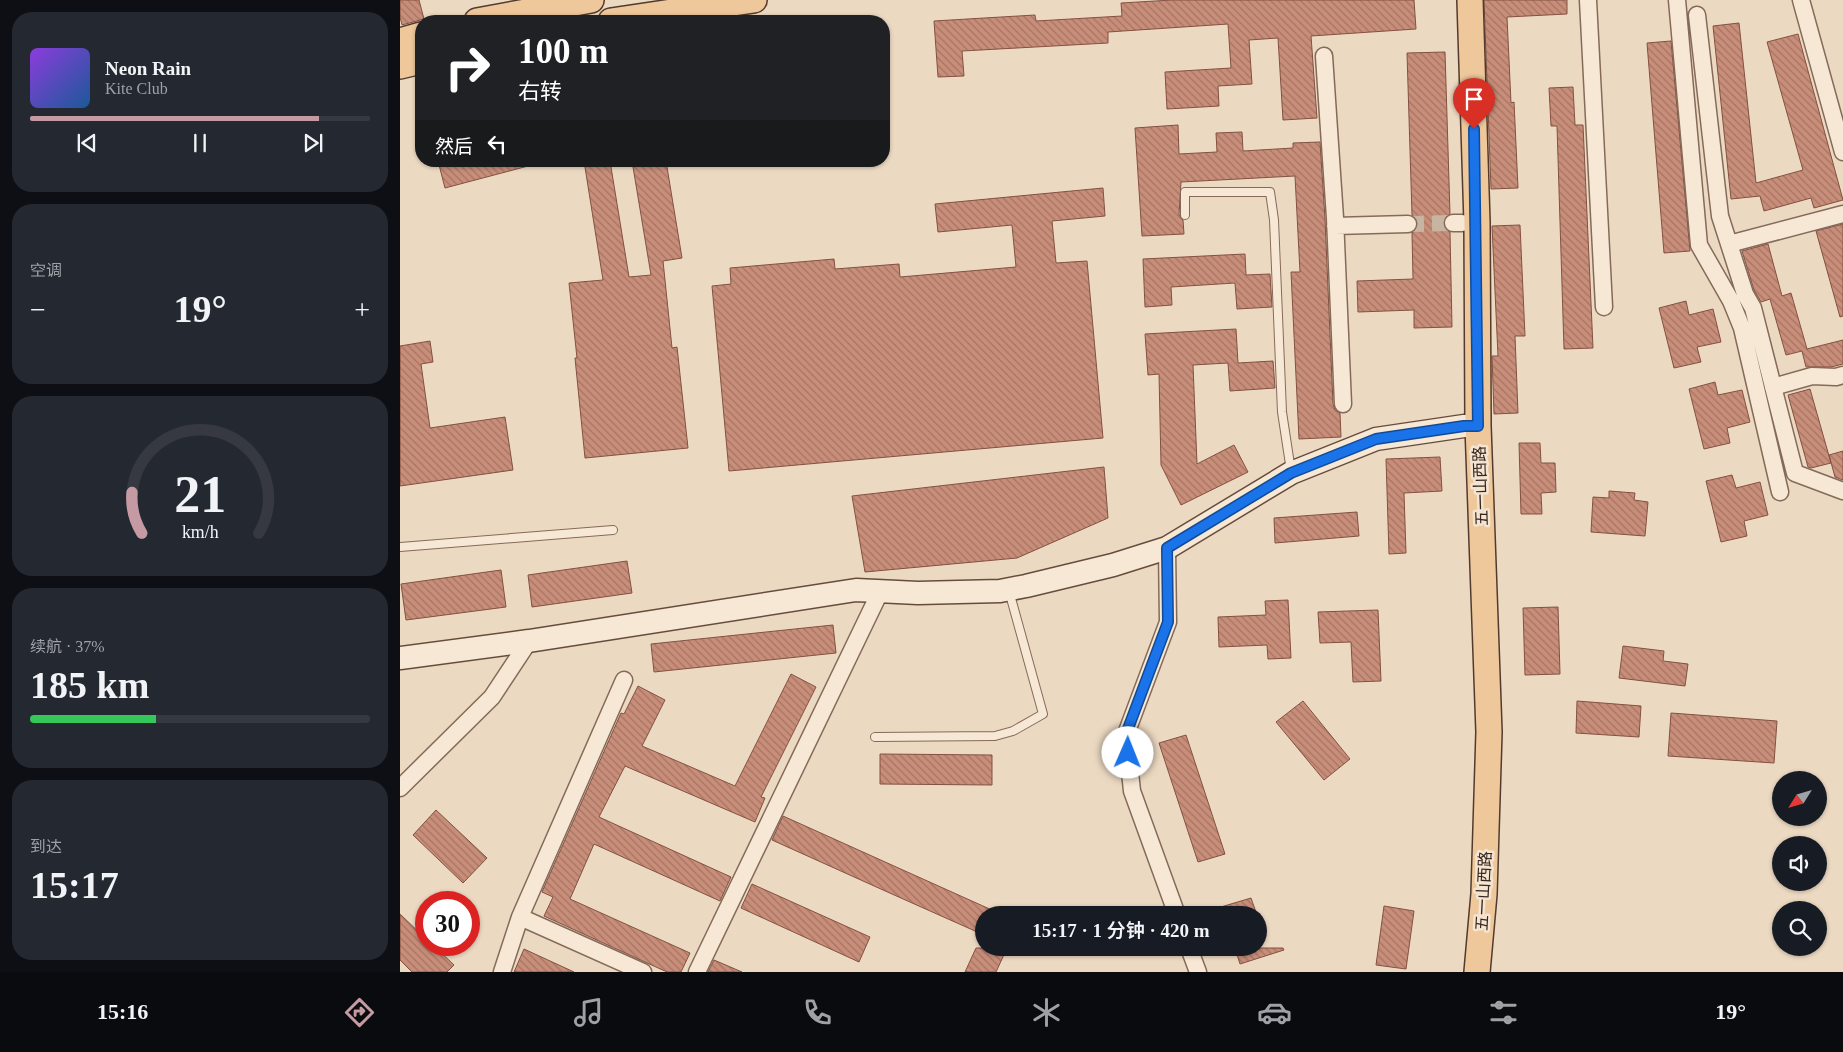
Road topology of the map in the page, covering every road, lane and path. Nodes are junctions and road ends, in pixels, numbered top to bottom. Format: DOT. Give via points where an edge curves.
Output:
graph roads {
  1 [pos="591,0"];
  2 [pos="754,0"];
  3 [pos="1456,0"];
  4 [pos="1470,0"];
  5 [pos="1588,0"];
  6 [pos="1677,0"];
  7 [pos="1801,0"];
  8 [pos="510,15"];
  9 [pos="652,15"];
  10 [pos="1696,15"];
  11 [pos="415,37"];
  12 [pos="400,41"];
  13 [pos="1324,56"];
  14 [pos="415,62"];
  15 [pos="400,66"];
  16 [pos="1843,152"];
  17 [pos="1843,214"];
  18 [pos="1185,215"];
  19 [pos="1408,224"];
  20 [pos="1335,226"];
  21 [pos="1730,244"];
  22 [pos="1604,307"];
  23 [pos="1843,375"];
  24 [pos="1773,387"];
  25 [pos="1343,404"];
  26 [pos="1471,426"];
  27 [pos="1291,473"];
  28 [pos="1843,491"];
  29 [pos="1780,492"];
  30 [pos="613,530"];
  31 [pos="400,547"];
  32 [pos="1167,548"];
  33 [pos="1009,590"];
  34 [pos="880,592"];
  35 [pos="529,641"];
  36 [pos="400,658"];
  37 [pos="624,680"];
  38 [pos="875,737"];
  39 [pos="400,788"];
  40 [pos="1174,906"];
  41 [pos="520,917"];
  42 [pos="1192,956"];
  43 [pos="502,972"];
  44 [pos="644,972"];
  45 [pos="697,972"];
  46 [pos="1198,972"];
  47 [pos="1463,972"];
  48 [pos="1477,972"];
  1 -- 8 [label="main road"];
  2 -- 9 [label="main road"];
  3 -- 26 [label="main road, 五一山西路" via="1458,223"];
  4 -- 26 [label="main road, 五一山西路" via="1477,222"];
  5 -- 22 [label="street"];
  6 -- 29 [label="street" via="1699,245 1731,301 1742,328"];
  7 -- 16 [label="street"];
  10 -- 21 [label="street" via="1720,216"];
  11 -- 12 [label="main road"];
  13 -- 20 [label="street"];
  14 -- 15 [label="main road"];
  17 -- 21 [label="street"];
  18 -- 27 [label="lane" via="1185,192 1270,192 1282,412"];
  19 -- 20 [label="street"];
  20 -- 25 [label="street"];
  21 -- 24 [label="street" via="1745,294 1753,308"];
  23 -- 24 [label="street" via="1812,376"];
  24 -- 28 [label="street" via="1795,473"];
  26 -- 27 [label="street" via="1376,439"];
  26 -- 47 [label="main road, 五一山西路" via="1474,733 1470,894"];
  26 -- 48 [label="main road, 五一山西路" via="1489,732 1484,894"];
  27 -- 32 [label="street"];
  30 -- 31 [label="lane"];
  32 -- 33 [label="street" via="1113,565"];
  32 -- 40 [label="street" via="1168,622 1126,734 1132,791"];
  33 -- 34 [label="street" via="918,594"];
  33 -- 38 [label="lane" via="1043,714 1013,731 995,736"];
  34 -- 35 [label="street" via="856,590"];
  34 -- 45 [label="street"];
  35 -- 36 [label="street"];
  35 -- 39 [label="street" via="492,697"];
  37 -- 41 [label="street"];
  41 -- 43 [label="street"];
  41 -- 44 [label="street"];
  42 -- 46 [label="street"];
}
